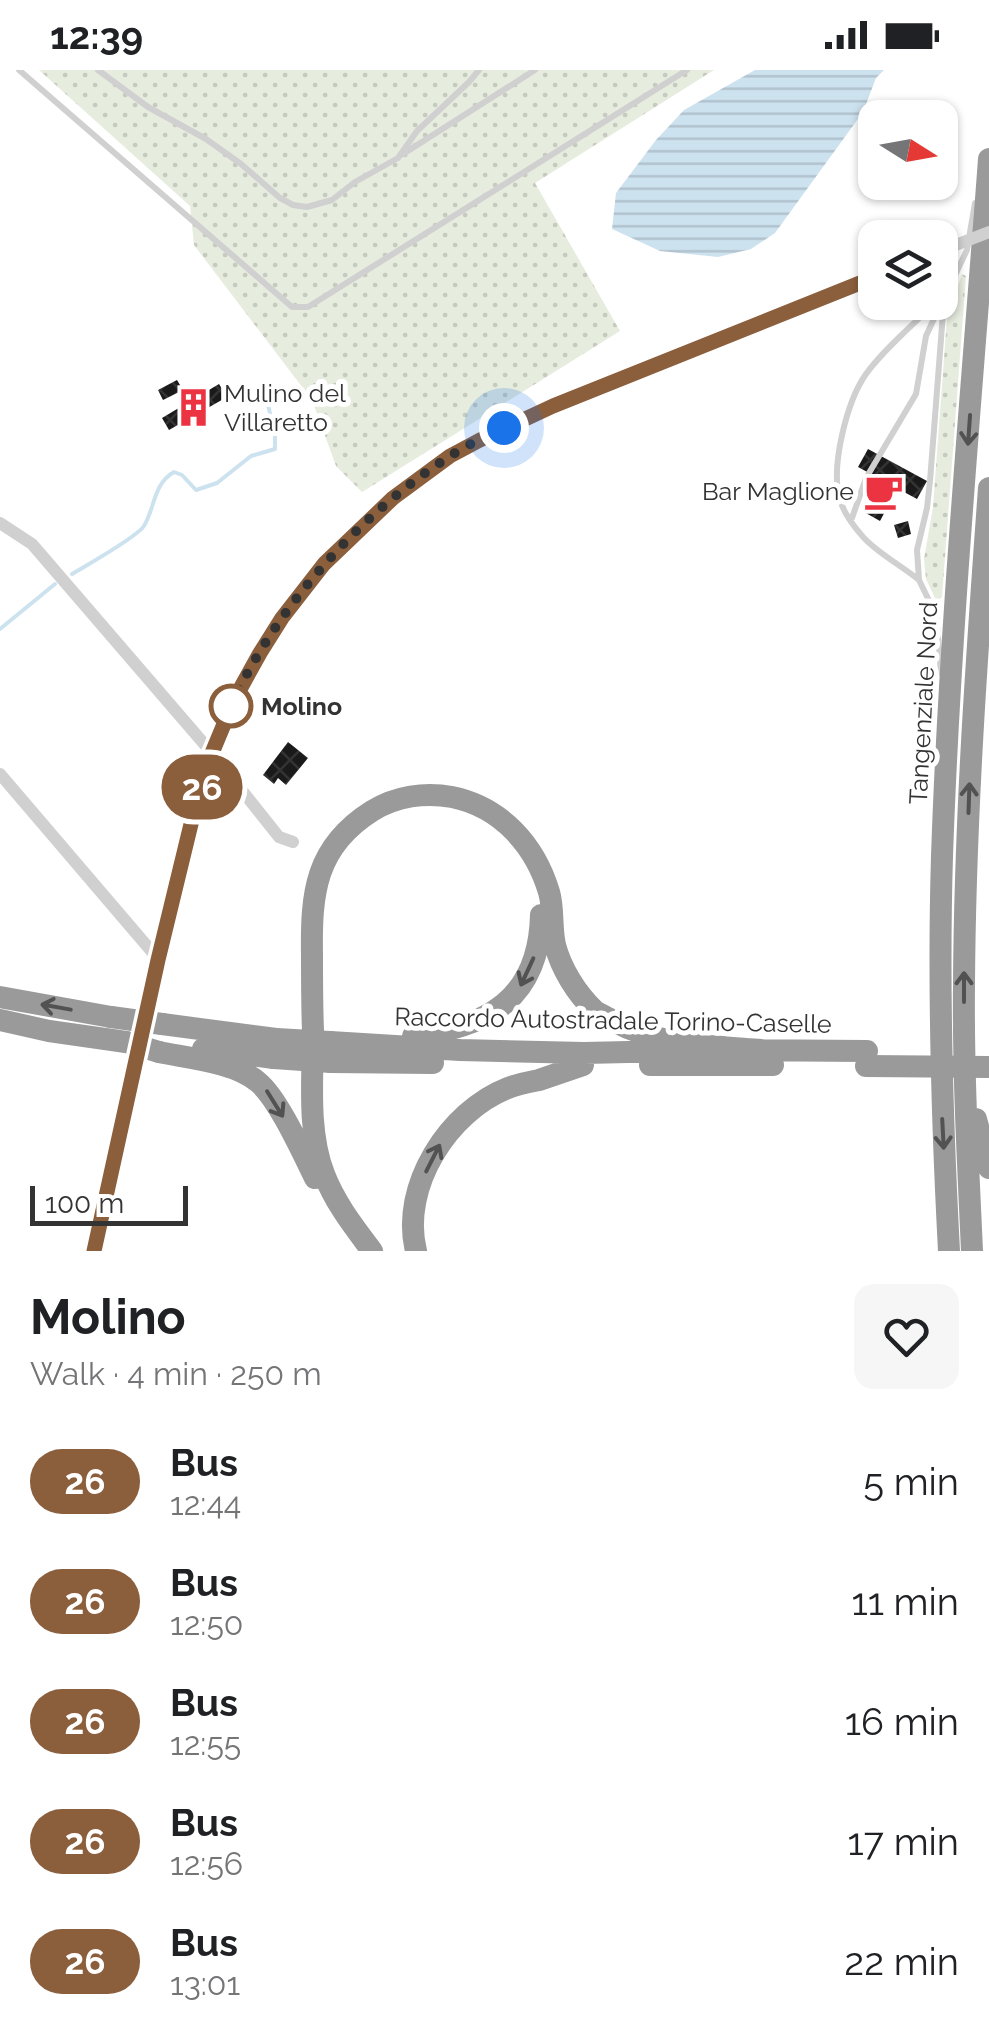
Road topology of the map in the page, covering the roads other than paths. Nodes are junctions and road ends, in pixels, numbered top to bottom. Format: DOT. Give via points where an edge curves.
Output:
graph roads {
  1 [pos="19,70"];
  2 [pos="98,70"];
  3 [pos="479,70"];
  4 [pos="535,70"];
  5 [pos="686,70"];
  6 [pos="989,148"];
  7 [pos="398,158"];
  8 [pos="989,158"];
  9 [pos="980,182"];
  10 [pos="975,200"];
  11 [pos="989,232"];
  12 [pos="958,245"];
  13 [pos="958,268"];
  14 [pos="858,284"];
  15 [pos="918,320"];
  16 [pos="934,320"];
  17 [pos="943,320"];
  18 [pos="989,488"];
  19 [pos="851,520"];
  20 [pos="0,523"];
  21 [pos="919,580"];
  22 [pos="948,711"];
  23 [pos="212,753"];
  24 [pos="0,774"];
  25 [pos="293,842"];
  26 [pos="525,844"];
  27 [pos="158,960"];
  28 [pos="0,997"];
  29 [pos="0,1020"];
  30 [pos="115,1033"];
  31 [pos="160,1041"];
  32 [pos="335,1049"];
  33 [pos="760,1050"];
  34 [pos="989,1052"];
  35 [pos="866,1058"];
  36 [pos="583,1065"];
  37 [pos="989,1067"];
  38 [pos="965,1078"];
  39 [pos="989,1168"];
  40 [pos="94,1251"];
  41 [pos="371,1251"];
  42 [pos="416,1251"];
  43 [pos="949,1251"];
  44 [pos="972,1251"];
  1 -- 5 [label="lane" via="292,307 308,307"];
  2 -- 7 [label="lane" via="294,205 332,200"];
  3 -- 7 [label="lane" via="428,118"];
  4 -- 7 [label="lane"];
  6 -- 9 [label="lane"];
  8 -- 22 [label="highway, Tangenziale Nord, one-way"];
  10 -- 13 [label="lane"];
  11 -- 12 [label="street, bridge"];
  14 -- 23 [label="street" via="553,406 450,456 393,498 324,564 260,653"];
  15 -- 19 [label="lane" via="856,392 837,470 839,498"];
  16 -- 19 [label="lane" via="916,394 866,478"];
  17 -- 21 [label="lane"];
  38 -- 18 [label="highway, Tangenziale Nord, one-way" via="971,743"];
  19 -- 21 [label="lane" via="867,541"];
  20 -- 23 [label="street" via="32,544"];
  21 -- 22 [label="lane" via="936,615"];
  22 -- 43 [label="highway, Tangenziale Nord, one-way" via="940,1096"];
  23 -- 25 [label="street" via="278,837"];
  23 -- 27 [label="street"];
  24 -- 27 [label="street"];
  26 -- 32 [label="highway, one-way" via="539,887 540,939 517,993 496,1011 440,1033"];
  26 -- 33 [label="highway" via="550,895 555,945 568,978 595,1011 657,1038"];
  26 -- 41 [label="highway" via="474,802 423,794 384,804 351,825 321,868 312,922 316,1138 334,1197"];
  27 -- 40 [label="street"];
  30 -- 28 [label="highway, Raccordo Autostradale Torino-Caselle, one-way"];
  29 -- 30 [label="highway, Raccordo Autostradale Torino-Caselle" via="49,1031"];
  30 -- 31 [label="highway, Raccordo Autostradale Torino-Caselle, bridge"];
  31 -- 32 [label="highway, Raccordo Autostradale Torino-Caselle, bridge"];
  31 -- 41 [label="highway, one-way" via="257,1080 332,1211"];
  32 -- 33 [label="highway, Raccordo Autostradale Torino-Caselle"];
  32 -- 36 [label="highway, Raccordo Autostradale Torino-Caselle"];
  33 -- 35 [label="highway, Raccordo Autostradale Torino-Caselle"];
  34 -- 35 [label="highway, Raccordo Autostradale Torino-Caselle"];
  35 -- 36 [label="highway, Raccordo Autostradale Torino-Caselle"];
  35 -- 37 [label="highway, Raccordo Autostradale Torino-Caselle, bridge"];
  42 -- 36 [label="highway, one-way" via="414,1211 422,1180 450,1132 507,1088"];
  38 -- 39 [label="highway"];
  38 -- 44 [label="highway, Tangenziale Nord"];
}
